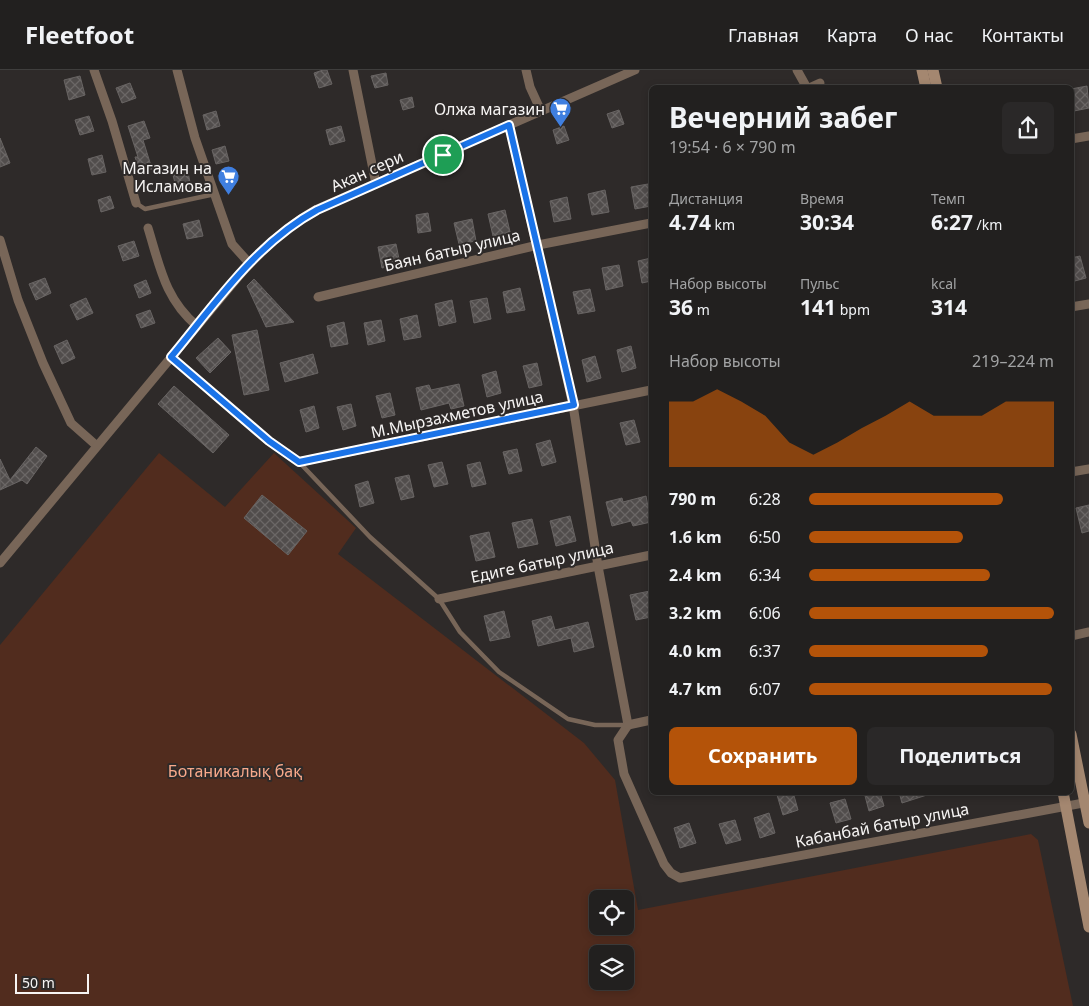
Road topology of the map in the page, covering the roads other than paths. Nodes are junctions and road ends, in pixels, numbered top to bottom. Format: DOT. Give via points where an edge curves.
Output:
graph roads {
  1 [pos="94,70"];
  2 [pos="177,70"];
  3 [pos="353,70"];
  4 [pos="526,70"];
  5 [pos="635,70"];
  6 [pos="797,70"];
  7 [pos="922,70"];
  8 [pos="933,70"];
  9 [pos="820,83"];
  10 [pos="806,85"];
  11 [pos="815,85"];
  12 [pos="925,85"];
  13 [pos="936,85"];
  14 [pos="541,111"];
  15 [pos="509,125"];
  16 [pos="1089,136"];
  17 [pos="1074,138"];
  18 [pos="376,184"];
  19 [pos="215,194"];
  20 [pos="136,203"];
  21 [pos="649,223"];
  22 [pos="148,228"];
  23 [pos="0,240"];
  24 [pos="538,245"];
  25 [pos="250,264"];
  26 [pos="318,297"];
  27 [pos="1089,304"];
  28 [pos="1074,306"];
  29 [pos="197,326"];
  30 [pos="171,357"];
  31 [pos="649,390"];
  32 [pos="574,405"];
  33 [pos="98,446"];
  34 [pos="299,462"];
  35 [pos="1089,469"];
  36 [pos="1074,472"];
  37 [pos="649,555"];
  38 [pos="0,563"];
  39 [pos="598,566"];
  40 [pos="439,598"];
  41 [pos="1089,632"];
  42 [pos="1074,635"];
  43 [pos="649,720"];
  44 [pos="628,725"];
  45 [pos="1074,747"];
  46 [pos="1064,795"];
  47 [pos="1087,803"];
  48 [pos="1066,806"];
  49 [pos="1089,823"];
  50 [pos="1089,927"];
  1 -- 20 [label="street"];
  2 -- 19 [label="street" via="195,138"];
  3 -- 18 [label="street"];
  4 -- 14 [label="street"];
  5 -- 14 [label="street, Акан сери"];
  6 -- 10 [label="street"];
  7 -- 12 [label="street"];
  8 -- 13 [label="street"];
  9 -- 11 [label="street"];
  14 -- 15 [label="street, Акан сери"];
  15 -- 18 [label="street, Акан сери"];
  15 -- 24 [label="street"];
  16 -- 17 [label="street"];
  18 -- 25 [label="street, Акан сери" via="293,223"];
  19 -- 20 [label="lane" via="145,210"];
  19 -- 25 [label="street" via="232,244"];
  21 -- 24 [label="street, Баян батыр улица"];
  22 -- 29 [label="street" via="168,293 181,313"];
  23 -- 33 [label="street" via="18,300 71,423"];
  24 -- 26 [label="street, Баян батыр улица"];
  24 -- 32 [label="street"];
  25 -- 29 [label="street, Акан сери"];
  27 -- 28 [label="street"];
  29 -- 30 [label="street, Акан сери"];
  30 -- 33 [label="street, Акан сери"];
  30 -- 34 [label="street" via="269,441"];
  31 -- 32 [label="street, М.Мырзахметов улица"];
  32 -- 34 [label="street, М.Мырзахметов улица"];
  32 -- 39 [label="street"];
  33 -- 38 [label="street, Акан сери"];
  34 -- 40 [label="lane" via="370,536"];
  35 -- 36 [label="street"];
  37 -- 39 [label="street, Едиге батыр улица"];
  39 -- 40 [label="street, Едиге батыр улица"];
  39 -- 44 [label="street"];
  40 -- 44 [label="lane" via="460,632 499,672 560,714 595,725"];
  41 -- 42 [label="street"];
  43 -- 44 [label="street"];
  44 -- 48 [label="street, Кабанбай батыр улица" via="618,740 624,774 664,864 680,878"];
  45 -- 47 [label="street"];
  46 -- 48 [label="street"];
  47 -- 48 [label="street, Кабанбай батыр улица"];
  47 -- 49 [label="street"];
  48 -- 50 [label="street"];
}
